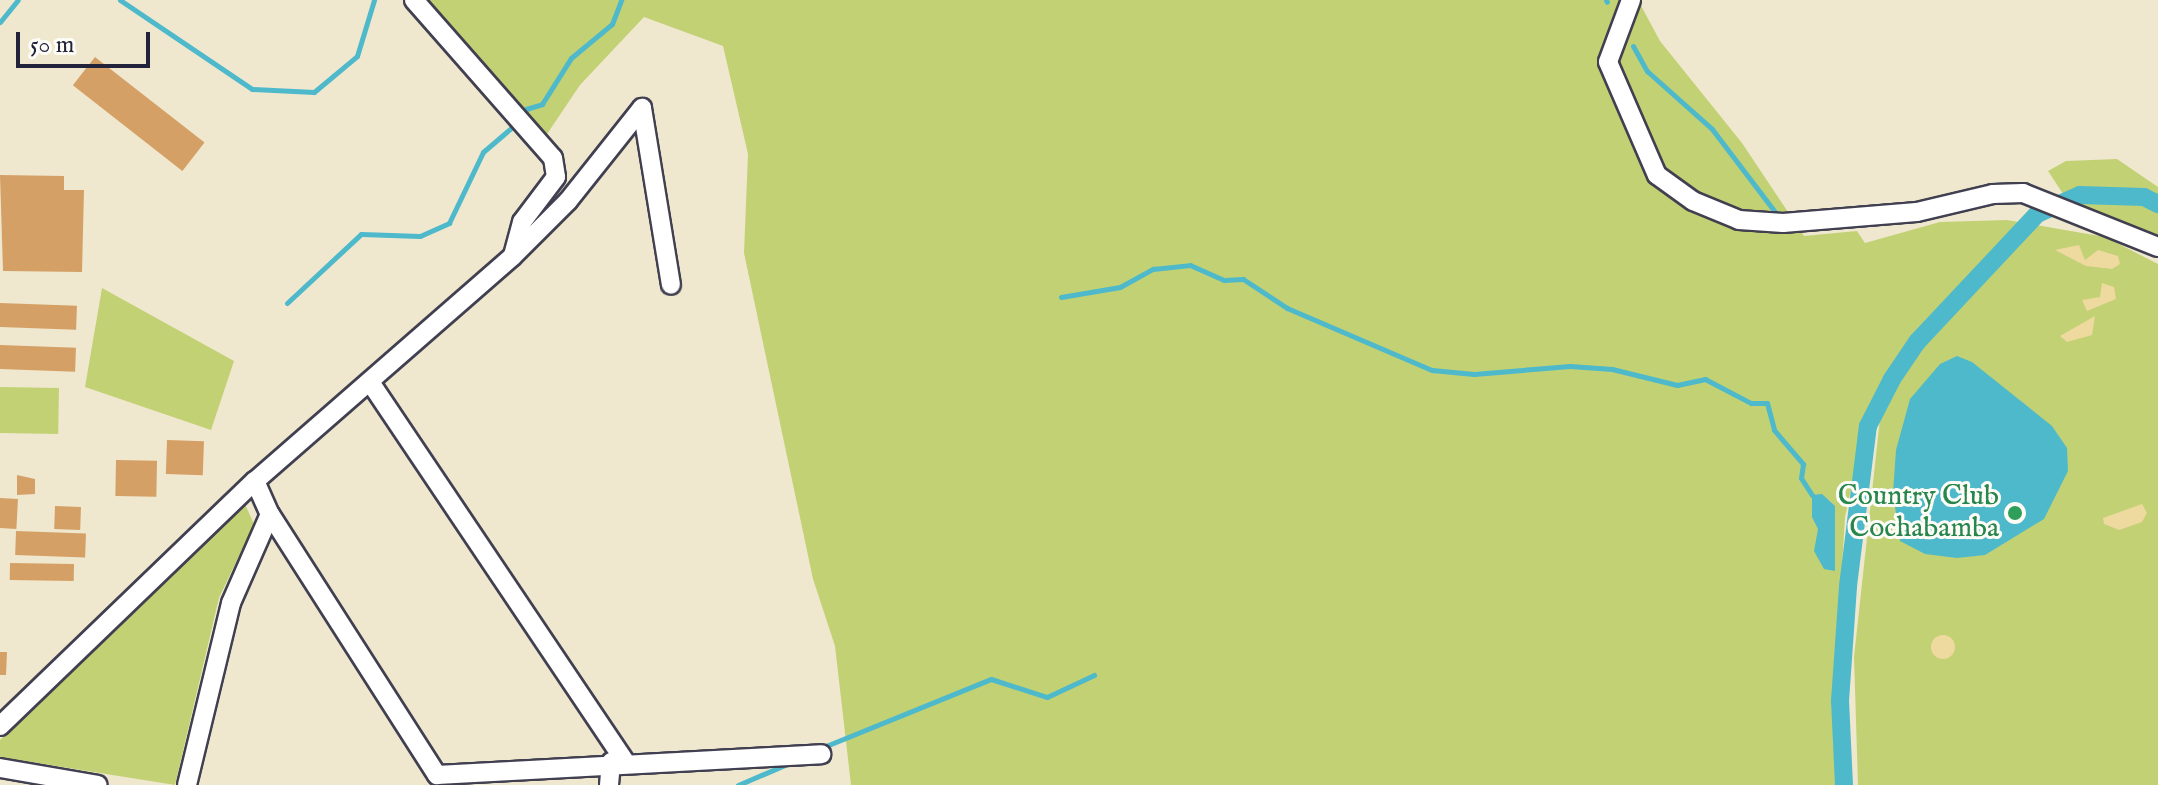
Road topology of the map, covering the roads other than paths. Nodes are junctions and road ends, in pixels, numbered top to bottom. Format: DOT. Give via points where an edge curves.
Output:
graph roads {
  1 [pos="414,0"];
  2 [pos="1631,0"];
  3 [pos="2158,247"];
  4 [pos="512,257"];
  5 [pos="671,285"];
  6 [pos="370,382"];
  7 [pos="255,481"];
  8 [pos="270,514"];
  9 [pos="0,726"];
  10 [pos="821,754"];
  11 [pos="618,761"];
  12 [pos="0,768"];
  13 [pos="435,780"];
  14 [pos="98,785"];
  15 [pos="187,785"];
  16 [pos="609,785"];
  1 -- 4 [label="street" via="553,158 556,177 522,222"];
  2 -- 3 [label="street" via="1608,62 1657,175 1693,201 1739,220 1783,223 1917,212 1993,194 2023,193"];
  4 -- 5 [label="street" via="568,201 642,108"];
  4 -- 6 [label="street"];
  6 -- 7 [label="street"];
  6 -- 11 [label="street"];
  7 -- 8 [label="street"];
  7 -- 9 [label="street"];
  8 -- 13 [label="street"];
  8 -- 15 [label="street" via="231,603"];
  10 -- 11 [label="street"];
  11 -- 13 [label="street"];
  11 -- 16 [label="street"];
  12 -- 14 [label="street"];
}
